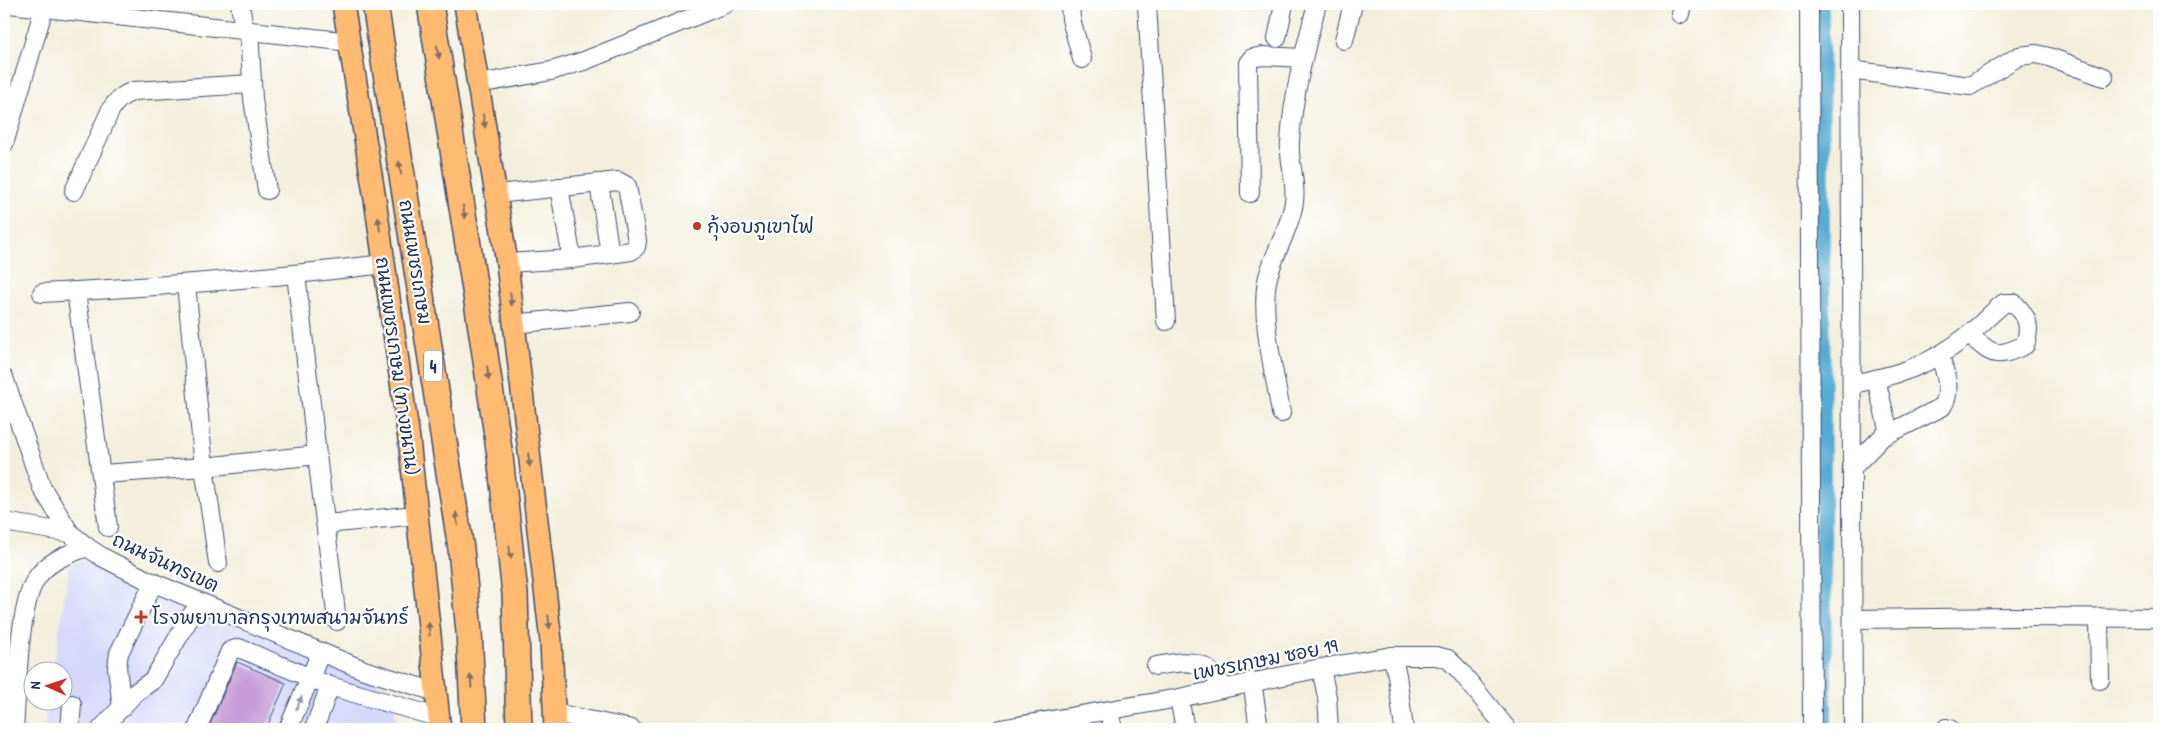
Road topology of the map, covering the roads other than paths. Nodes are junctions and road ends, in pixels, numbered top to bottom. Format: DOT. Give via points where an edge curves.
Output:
graph roads {
  1 [pos="9,4"];
  2 [pos="240,4"];
  3 [pos="344,4"];
  4 [pos="369,4"];
  5 [pos="375,4"];
  6 [pos="466,4"];
  7 [pos="725,4"];
  8 [pos="1070,4"];
  9 [pos="1147,4"];
  10 [pos="1284,4"];
  11 [pos="1317,4"];
  12 [pos="1353,4"];
  13 [pos="1809,4"];
  14 [pos="1850,4"];
  15 [pos="33,6"];
  16 [pos="431,8"];
  17 [pos="246,30"];
  18 [pos="1277,38"];
  19 [pos="1344,40"];
  20 [pos="350,42"];
  21 [pos="1303,58"];
  22 [pos="1082,59"];
  23 [pos="1850,70"];
  24 [pos="386,74"];
  25 [pos="2104,77"];
  26 [pos="252,84"];
  27 [pos="478,84"];
  28 [pos="4,144"];
  29 [pos="598,183"];
  30 [pos="559,187"];
  31 [pos="267,190"];
  32 [pos="74,191"];
  33 [pos="496,194"];
  34 [pos="1250,194"];
  35 [pos="610,254"];
  36 [pos="572,259"];
  37 [pos="507,263"];
  38 [pos="384,264"];
  39 [pos="296,274"];
  40 [pos="186,284"];
  41 [pos="76,291"];
  42 [pos="42,293"];
  43 [pos="630,312"];
  44 [pos="1166,321"];
  45 [pos="513,324"];
  46 [pos="1969,335"];
  47 [pos="1940,356"];
  48 [pos="4,378"];
  49 [pos="1876,379"];
  50 [pos="1852,384"];
  51 [pos="1281,413"];
  52 [pos="1889,433"];
  53 [pos="316,455"];
  54 [pos="204,467"];
  55 [pos="1852,468"];
  56 [pos="102,474"];
  57 [pos="417,515"];
  58 [pos="4,522"];
  59 [pos="326,524"];
  60 [pos="108,527"];
  61 [pos="70,533"];
  62 [pos="87,547"];
  63 [pos="218,563"];
  64 [pos="154,582"];
  65 [pos="515,594"];
  66 [pos="192,614"];
  67 [pos="2099,617"];
  68 [pos="2159,618"];
  69 [pos="1853,619"];
  70 [pos="336,621"];
  71 [pos="321,652"];
  72 [pos="1392,656"];
  73 [pos="1156,666"];
  74 [pos="1321,668"];
  75 [pos="310,677"];
  76 [pos="2100,680"];
  77 [pos="1252,681"];
  78 [pos="330,686"];
  79 [pos="1224,687"];
  80 [pos="11,689"];
  81 [pos="436,692"];
  82 [pos="1179,698"];
  83 [pos="122,708"];
  84 [pos="72,710"];
  85 [pos="1109,711"];
  86 [pos="555,721"];
  87 [pos="440,724"];
  88 [pos="1050,724"];
  89 [pos="1405,727"];
  90 [pos="14,729"];
  91 [pos="70,729"];
  92 [pos="101,729"];
  93 [pos="196,729"];
  94 [pos="288,729"];
  95 [pos="314,729"];
  96 [pos="474,729"];
  97 [pos="519,729"];
  98 [pos="531,729"];
  99 [pos="632,729"];
  100 [pos="1000,729"];
  101 [pos="1114,729"];
  102 [pos="1185,729"];
  103 [pos="1259,729"];
  104 [pos="1329,729"];
  105 [pos="1507,729"];
  106 [pos="1812,729"];
  107 [pos="1853,729"];
  1 -- 15 [label="street"];
  2 -- 17 [label="street"];
  3 -- 20 [label="main road, ถนนเพชรเกษม (ทางขนาน) / 4"];
  4 -- 24 [label="highway"];
  5 -- 24 [label="highway, ถนนเพชรเกษม / 4"];
  6 -- 27 [label="main road"];
  7 -- 27 [label="street" via="584,61 551,71"];
  8 -- 22 [label="street"];
  9 -- 44 [label="street"];
  10 -- 18 [label="street"];
  11 -- 21 [label="street"];
  12 -- 19 [label="street"];
  13 -- 106 [label="street"];
  14 -- 23 [label="street"];
  15 -- 17 [label="street"];
  15 -- 28 [label="street"];
  16 -- 65 [label="highway, one-way" via="500,456"];
  17 -- 20 [label="street"];
  17 -- 26 [label="street"];
  38 -- 20 [label="main road, ถนนเพชรเกษม (ทางขนาน) / 4, one-way"];
  21 -- 34 [label="street" via="1262,56 1252,58 1248,63"];
  21 -- 51 [label="street" via="1290,144 1294,204 1268,280 1265,307"];
  23 -- 25 [label="street" via="1970,86 2019,56 2036,54"];
  23 -- 50 [label="street"];
  96 -- 24 [label="highway, ถนนเพชรเกษม / 4, one-way" via="461,549"];
  26 -- 31 [label="street"];
  26 -- 32 [label="street" via="125,94 111,109"];
  27 -- 33 [label="main road, one-way"];
  29 -- 30 [label="street"];
  29 -- 35 [label="street"];
  29 -- 35 [label="street" via="618,181 627,186 636,246 631,251"];
  30 -- 33 [label="street"];
  30 -- 36 [label="street"];
  33 -- 37 [label="main road"];
  35 -- 36 [label="street"];
  36 -- 37 [label="street"];
  37 -- 45 [label="main road, one-way"];
  38 -- 39 [label="street"];
  38 -- 57 [label="main road, ถนนเพชรเกษม (ทางขนาน) / 4"];
  39 -- 40 [label="street"];
  39 -- 53 [label="street"];
  40 -- 41 [label="street"];
  40 -- 54 [label="street"];
  41 -- 42 [label="street"];
  41 -- 56 [label="street"];
  43 -- 45 [label="street"];
  45 -- 86 [label="main road, one-way" via="551,641"];
  46 -- 47 [label="street"];
  47 -- 49 [label="street" via="1902,373"];
  47 -- 52 [label="street" via="1948,385 1947,399 1942,407"];
  48 -- 61 [label="street, ถนนจันทรเขต" via="42,488"];
  49 -- 50 [label="street"];
  49 -- 52 [label="street"];
  50 -- 55 [label="street"];
  52 -- 55 [label="street" via="1868,449"];
  53 -- 54 [label="street"];
  53 -- 59 [label="street"];
  54 -- 56 [label="street"];
  54 -- 63 [label="street"];
  55 -- 69 [label="street"];
  56 -- 60 [label="street"];
  57 -- 59 [label="street"];
  81 -- 57 [label="main road, ถนนเพชรเกษม (ทางขนาน) / 4, one-way"];
  58 -- 61 [label="street"];
  59 -- 70 [label="street"];
  61 -- 62 [label="street, ถนนจันทรเขต"];
  62 -- 64 [label="street, ถนนจันทรเขต"];
  62 -- 80 [label="street" via="60,558 36,578 23,620"];
  64 -- 71 [label="street, ถนนจันทรเขต"];
  64 -- 83 [label="street" via="119,653"];
  65 -- 97 [label="highway"];
  65 -- 98 [label="highway"];
  66 -- 83 [label="street" via="154,680 136,692"];
  67 -- 68 [label="street"];
  67 -- 69 [label="street"];
  67 -- 76 [label="street"];
  69 -- 107 [label="street"];
  71 -- 75 [label="street"];
  71 -- 81 [label="street, ถนนจันทรเขต" via="364,670"];
  72 -- 74 [label="street, เพชรเกษม ซอย 19"];
  72 -- 89 [label="street"];
  72 -- 105 [label="street, เพชรเกษม ซอย 19" via="1448,658"];
  73 -- 79 [label="street" via="1181,661 1193,663 1214,672"];
  74 -- 77 [label="street, เพชรเกษม ซอย 19"];
  74 -- 104 [label="street"];
  75 -- 78 [label="street"];
  75 -- 93 [label="street" via="238,648 230,651"];
  94 -- 75 [label="street, one-way"];
  77 -- 79 [label="street, เพชรเกษม ซอย 19"];
  77 -- 103 [label="street"];
  78 -- 87 [label="street"];
  78 -- 95 [label="street"];
  79 -- 82 [label="street, เพชรเกษม ซอย 19"];
  80 -- 90 [label="street"];
  81 -- 87 [label="main road, ถนนเพชรเกษม (ทางขนาน) / 4"];
  82 -- 85 [label="street, เพชรเกษม ซอย 19"];
  82 -- 102 [label="street"];
  83 -- 92 [label="street"];
  84 -- 91 [label="street"];
  85 -- 88 [label="street, เพชรเกษม ซอย 19"];
  85 -- 101 [label="street"];
  86 -- 99 [label="street"];
  88 -- 100 [label="street, เพชรเกษม ซอย 19"];
}
